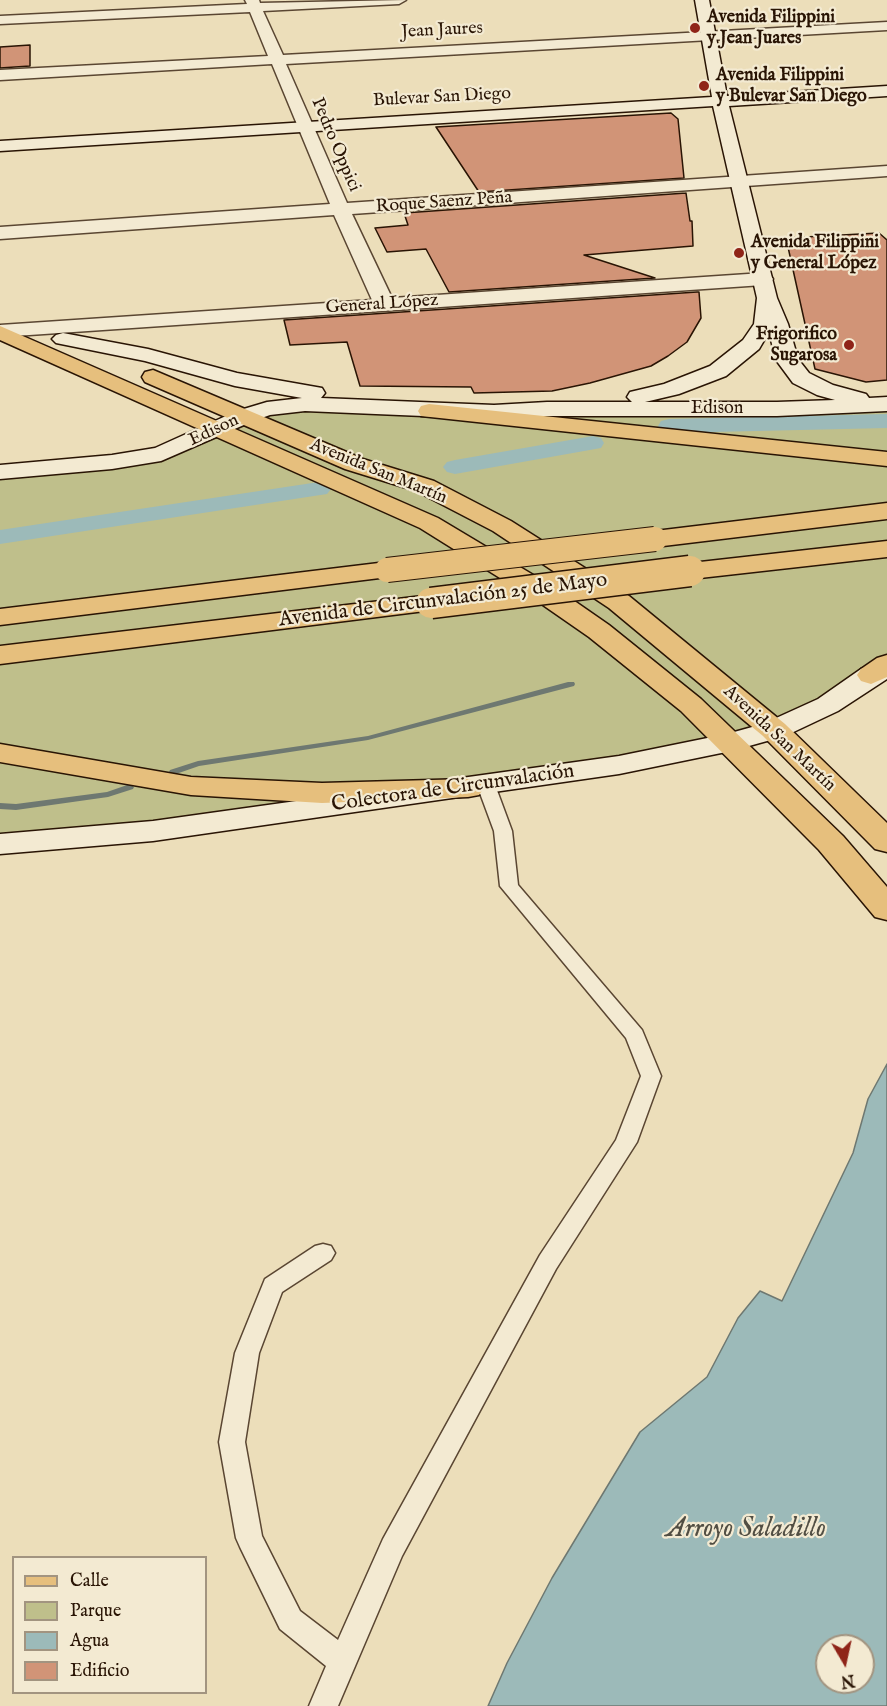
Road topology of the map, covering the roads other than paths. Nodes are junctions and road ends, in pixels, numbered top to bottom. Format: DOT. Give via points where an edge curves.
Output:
graph roads {
  1 [pos="394,0"];
  2 [pos="399,0"];
  3 [pos="702,0"];
  4 [pos="253,4"];
  5 [pos="0,20"];
  6 [pos="887,26"];
  7 [pos="710,36"];
  8 [pos="278,59"];
  9 [pos="0,75"];
  10 [pos="887,91"];
  11 [pos="720,101"];
  12 [pos="305,126"];
  13 [pos="0,146"];
  14 [pos="887,171"];
  15 [pos="740,181"];
  16 [pos="341,210"];
  17 [pos="0,233"];
  18 [pos="765,288"];
  19 [pos="385,305"];
  20 [pos="0,315"];
  21 [pos="32,328"];
  22 [pos="0,331"];
  23 [pos="63,339"];
  24 [pos="887,403"];
  25 [pos="398,408"];
  26 [pos="547,410"];
  27 [pos="429,411"];
  28 [pos="245,416"];
  29 [pos="214,429"];
  30 [pos="887,459"];
  31 [pos="0,472"];
  32 [pos="887,511"];
  33 [pos="887,549"];
  34 [pos="0,617"];
  35 [pos="0,655"];
  36 [pos="882,670"];
  37 [pos="774,730"];
  38 [pos="731,742"];
  39 [pos="0,753"];
  40 [pos="477,786"];
  41 [pos="884,839"];
  42 [pos="0,844"];
  43 [pos="887,909"];
  44 [pos="323,1253"];
  45 [pos="343,1661"];
  46 [pos="323,1706"];
  1 -- 2 [label="street"];
  1 -- 4 [label="street"];
  3 -- 7 [label="street"];
  4 -- 5 [label="street"];
  4 -- 8 [label="street, Pedro Oppici"];
  6 -- 7 [label="street, Jean Jaures"];
  7 -- 8 [label="street, Jean Jaures"];
  7 -- 11 [label="street"];
  8 -- 9 [label="street, Jean Jaures"];
  8 -- 12 [label="street, Pedro Oppici"];
  10 -- 11 [label="street, Bulevar San Diego"];
  11 -- 12 [label="street, Bulevar San Diego"];
  11 -- 15 [label="street"];
  12 -- 13 [label="street, Bulevar San Diego"];
  12 -- 16 [label="street, Pedro Oppici"];
  14 -- 15 [label="street, Roque Saenz Peña"];
  15 -- 16 [label="street, Roque Saenz Peña"];
  15 -- 18 [label="street"];
  16 -- 17 [label="street, Roque Saenz Peña"];
  16 -- 19 [label="street, Pedro Oppici"];
  18 -- 19 [label="street, General López"];
  18 -- 24 [label="street" via="788,360 801,378 850,398"];
  18 -- 26 [label="street" via="764,324 751,344 718,371 671,389 612,403"];
  19 -- 21 [label="street, General López"];
  20 -- 21 [label="main road, Avenida San Martín"];
  21 -- 22 [label="street, General López"];
  21 -- 23 [label="main road, Avenida San Martín"];
  22 -- 29 [label="main road, Avenida San Martín"];
  23 -- 25 [label="street" via="148,355 235,379"];
  23 -- 28 [label="main road, Avenida San Martín"];
  24 -- 26 [label="street, Edison" via="777,409"];
  25 -- 27 [label="street, Edison"];
  25 -- 28 [label="street, Edison" via="305,404"];
  26 -- 27 [label="street, Edison"];
  27 -- 30 [label="main road"];
  28 -- 29 [label="street, Edison"];
  28 -- 37 [label="main road, Avenida San Martín" via="354,464 424,486 502,526 620,602"];
  29 -- 31 [label="street, Edison" via="161,454"];
  29 -- 38 [label="main road, Avenida San Martín" via="429,523 599,631"];
  32 -- 34 [label="main road, Avenida de Circunvalación 25 de Mayo, bridge"];
  33 -- 35 [label="main road, Avenida de Circunvalación 25 de Mayo, bridge"];
  36 -- 37 [label="street, Colectora de Circunvalación" via="828,705"];
  37 -- 38 [label="street, Colectora de Circunvalación"];
  37 -- 41 [label="main road, Avenida San Martín"];
  38 -- 40 [label="street, Colectora de Circunvalación" via="619,765"];
  38 -- 43 [label="main road, Avenida San Martín" via="831,843"];
  39 -- 40 [label="main road" via="191,786 322,793"];
  40 -- 42 [label="street, Colectora de Circunvalación" via="153,831"];
  40 -- 45 [label="lane" via="503,831 509,886 635,1035 651,1076 626,1142 548,1262 392,1548"];
  44 -- 45 [label="lane" via="273,1286 247,1353 232,1442 249,1538 290,1620"];
  45 -- 46 [label="lane"];
}
